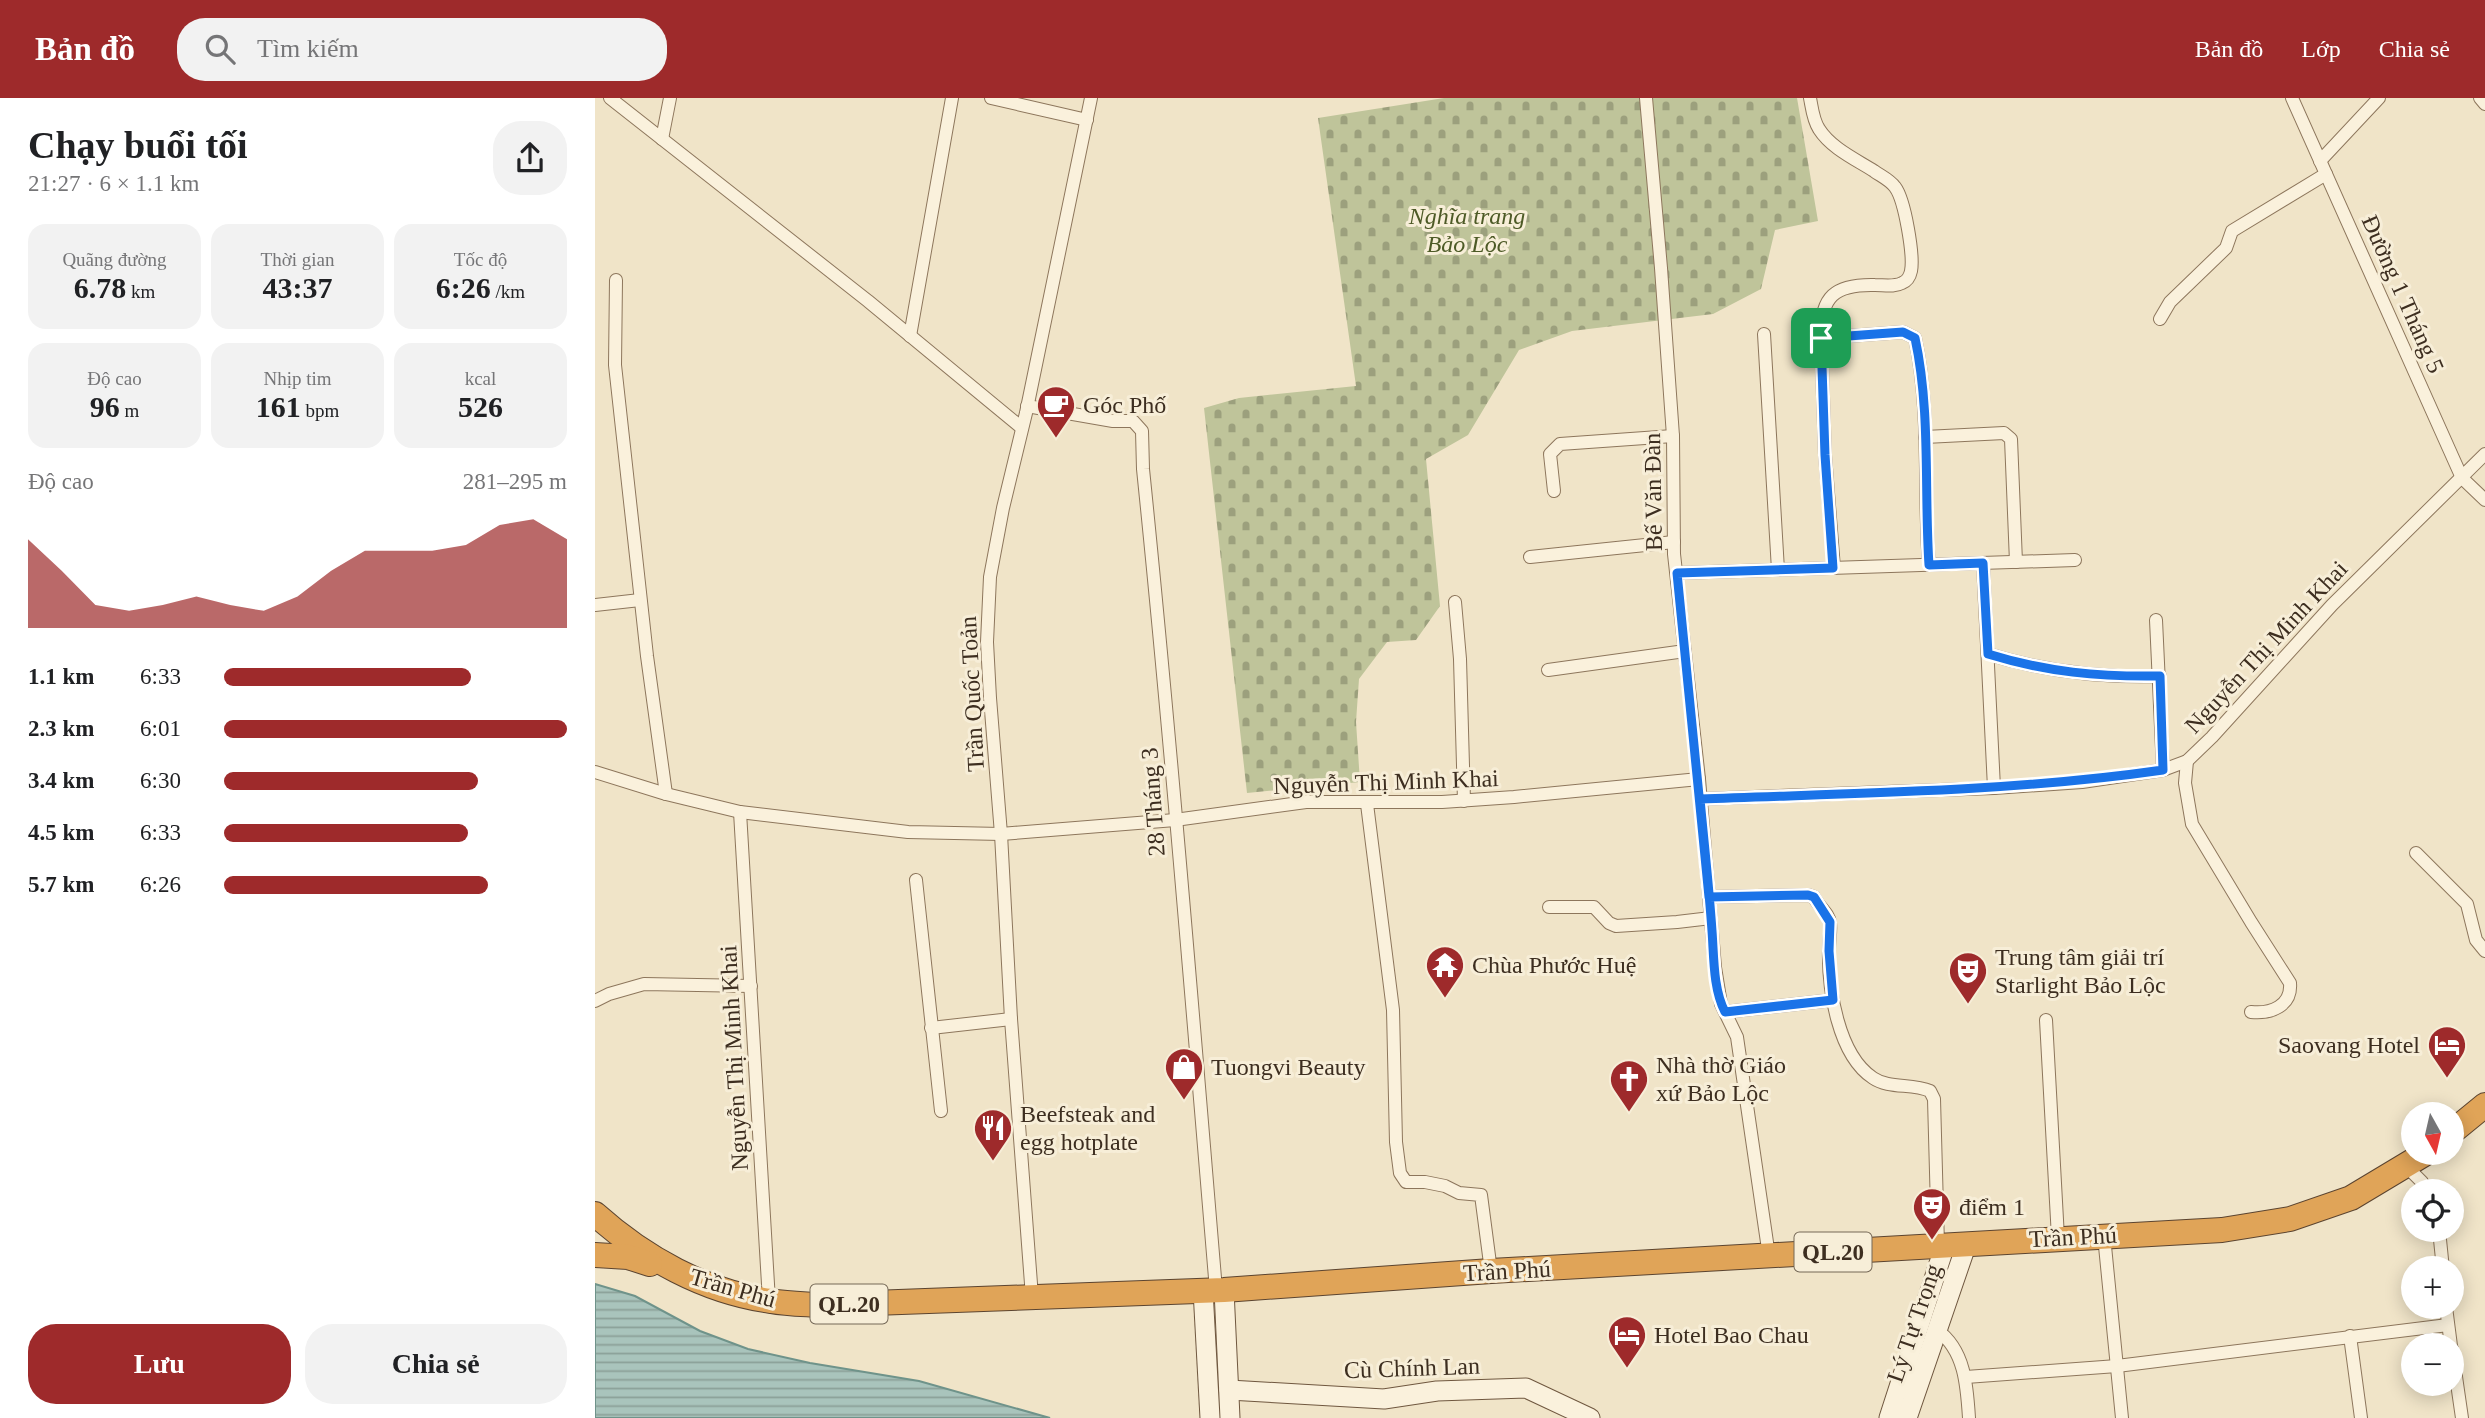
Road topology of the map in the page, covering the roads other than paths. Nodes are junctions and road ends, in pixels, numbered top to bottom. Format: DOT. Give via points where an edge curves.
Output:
graph roads {
  1 [pos="611,98"];
  2 [pos="670,98"];
  3 [pos="952,98"];
  4 [pos="991,98"];
  5 [pos="1091,98"];
  6 [pos="1646,98"];
  7 [pos="1809,98"];
  8 [pos="2292,98"];
  9 [pos="2379,98"];
  10 [pos="2480,98"];
  11 [pos="2485,104"];
  12 [pos="1087,120"];
  13 [pos="662,139"];
  14 [pos="2320,161"];
  15 [pos="2326,174"];
  16 [pos="617,280"];
  17 [pos="2160,319"];
  18 [pos="1764,334"];
  19 [pos="911,336"];
  20 [pos="1821,338"];
  21 [pos="1027,406"];
  22 [pos="1022,428"];
  23 [pos="1673,436"];
  24 [pos="1925,437"];
  25 [pos="2485,454"];
  26 [pos="2462,478"];
  27 [pos="1553,491"];
  28 [pos="2485,500"];
  29 [pos="1674,542"];
  30 [pos="1530,557"];
  31 [pos="2075,560"];
  32 [pos="2016,562"];
  33 [pos="1983,563"];
  34 [pos="1929,565"];
  35 [pos="1833,568"];
  36 [pos="1778,570"];
  37 [pos="1677,573"];
  38 [pos="640,600"];
  39 [pos="1455,602"];
  40 [pos="595,605"];
  41 [pos="2156,620"];
  42 [pos="1685,651"];
  43 [pos="1988,654"];
  44 [pos="1548,670"];
  45 [pos="2160,676"];
  46 [pos="2187,761"];
  47 [pos="2163,770"];
  48 [pos="595,772"];
  49 [pos="1699,779"];
  50 [pos="1994,788"];
  51 [pos="666,794"];
  52 [pos="1700,799"];
  53 [pos="1464,801"];
  54 [pos="1367,804"];
  55 [pos="740,812"];
  56 [pos="1175,820"];
  57 [pos="1001,834"];
  58 [pos="2416,853"];
  59 [pos="916,880"];
  60 [pos="1709,897"];
  61 [pos="1549,906"];
  62 [pos="1711,918"];
  63 [pos="2485,951"];
  64 [pos="751,986"];
  65 [pos="595,1000"];
  66 [pos="1833,1000"];
  67 [pos="1725,1012"];
  68 [pos="2251,1012"];
  69 [pos="1011,1019"];
  70 [pos="2046,1020"];
  71 [pos="931,1028"];
  72 [pos="2485,1105"];
  73 [pos="941,1111"];
  74 [pos="2464,1122"];
  75 [pos="2406,1166"];
  76 [pos="595,1214"];
  77 [pos="2104,1236"];
  78 [pos="2057,1238"];
  79 [pos="1950,1244"];
  80 [pos="595,1255"];
  81 [pos="1769,1256"];
  82 [pos="671,1269"];
  83 [pos="1492,1271"];
  84 [pos="1214,1290"];
  85 [pos="1032,1297"];
  86 [pos="769,1301"];
  87 [pos="2448,1319"];
  88 [pos="2448,1325"];
  89 [pos="1937,1330"];
  90 [pos="2449,1333"];
  91 [pos="2350,1336"];
  92 [pos="2117,1366"];
  93 [pos="1966,1377"];
  94 [pos="1229,1390"];
  95 [pos="2459,1396"];
  96 [pos="1210,1418"];
  97 [pos="1230,1418"];
  98 [pos="1590,1418"];
  99 [pos="1889,1418"];
  100 [pos="1907,1418"];
  101 [pos="1969,1418"];
  102 [pos="2122,1418"];
  103 [pos="2361,1418"];
  104 [pos="2462,1418"];
  1 -- 13 [label="street"];
  2 -- 13 [label="street"];
  3 -- 19 [label="street"];
  4 -- 12 [label="street"];
  5 -- 12 [label="street, Trần Quốc Toản"];
  6 -- 23 [label="street, Bế Văn Đàn"];
  7 -- 20 [label="street" via="1815,121 1827,138 1895,187 1905,208 1911,263 1911,273 1900,285 1844,286 1825,307"];
  8 -- 14 [label="street, Đường 1 Tháng 5"];
  9 -- 14 [label="street"];
  10 -- 11 [label="street"];
  12 -- 21 [label="street, Trần Quốc Toản"];
  13 -- 19 [label="street"];
  14 -- 15 [label="street, Đường 1 Tháng 5"];
  15 -- 17 [label="street" via="2232,231 2226,248 2170,302"];
  15 -- 26 [label="street, Đường 1 Tháng 5"];
  16 -- 38 [label="street" via="615,365"];
  18 -- 36 [label="street"];
  19 -- 22 [label="street"];
  20 -- 24 [label="street" via="1903,332 1915,338"];
  20 -- 35 [label="street"];
  21 -- 22 [label="street, Trần Quốc Toản"];
  21 -- 56 [label="street, 28 Tháng 3" via="1133,421 1142,431"];
  22 -- 57 [label="street, Trần Quốc Toản" via="990,577 990,698"];
  23 -- 27 [label="street" via="1560,444 1550,454"];
  23 -- 29 [label="street, Bế Văn Đàn"];
  24 -- 32 [label="street" via="2004,433 2011,439"];
  24 -- 34 [label="street"];
  25 -- 26 [label="street, Nguyễn Thị Minh Khai"];
  26 -- 28 [label="street, Đường 1 Tháng 5"];
  26 -- 46 [label="street, Nguyễn Thị Minh Khai" via="2332,605"];
  29 -- 30 [label="street"];
  29 -- 37 [label="street, Bế Văn Đàn"];
  31 -- 32 [label="street"];
  32 -- 33 [label="street"];
  33 -- 34 [label="street"];
  33 -- 43 [label="street"];
  34 -- 35 [label="street"];
  35 -- 36 [label="street"];
  36 -- 37 [label="street"];
  37 -- 42 [label="street, Bế Văn Đàn"];
  38 -- 40 [label="street"];
  38 -- 51 [label="street"];
  39 -- 53 [label="street"];
  41 -- 45 [label="street"];
  42 -- 44 [label="street"];
  42 -- 49 [label="street, Bế Văn Đàn"];
  43 -- 45 [label="street" via="2036,668"];
  43 -- 50 [label="street"];
  45 -- 47 [label="street"];
  46 -- 47 [label="street, Nguyễn Thị Minh Khai"];
  46 -- 68 [label="street" via="2187,805 2195,831 2290,983 2287,1000 2273,1010"];
  47 -- 50 [label="street, Nguyễn Thị Minh Khai"];
  48 -- 51 [label="street, Nguyễn Thị Minh Khai"];
  49 -- 52 [label="street, Bế Văn Đàn"];
  49 -- 53 [label="street, Nguyễn Thị Minh Khai"];
  50 -- 52 [label="street, Nguyễn Thị Minh Khai"];
  51 -- 55 [label="street, Nguyễn Thị Minh Khai"];
  52 -- 60 [label="street, Bế Văn Đàn"];
  53 -- 54 [label="street, Nguyễn Thị Minh Khai"];
  54 -- 56 [label="street, Nguyễn Thị Minh Khai" via="1306,802"];
  54 -- 83 [label="street" via="1393,1010 1400,1173 1406,1182 1481,1195"];
  55 -- 57 [label="street, Nguyễn Thị Minh Khai" via="908,832"];
  55 -- 64 [label="street, Nguyễn Thị Minh Khai"];
  56 -- 57 [label="street, Nguyễn Thị Minh Khai"];
  56 -- 84 [label="street, 28 Tháng 3"];
  57 -- 69 [label="street, Trần Quốc Toản"];
  58 -- 63 [label="street" via="2467,904 2476,940"];
  59 -- 71 [label="street"];
  60 -- 62 [label="street, Bế Văn Đàn"];
  60 -- 66 [label="street" via="1814,897 1830,922"];
  61 -- 62 [label="street" via="1594,907 1616,926"];
  62 -- 67 [label="street, Bế Văn Đàn"];
  64 -- 65 [label="street" via="644,984"];
  64 -- 86 [label="street, Nguyễn Thị Minh Khai"];
  66 -- 67 [label="street"];
  66 -- 79 [label="street" via="1859,1067 1875,1080 1930,1091 1934,1099"];
  67 -- 81 [label="street, Bế Văn Đàn" via="1737,1037"];
  69 -- 71 [label="street"];
  69 -- 85 [label="street, Trần Quốc Toản"];
  70 -- 78 [label="street"];
  71 -- 73 [label="street"];
  72 -- 74 [label="highway"];
  75 -- 77 [label="highway, Trần Phú / QL.20" via="2351,1198 2290,1219 2222,1230"];
  76 -- 82 [label="highway, Trần Phú / QL.20"];
  77 -- 78 [label="highway, Trần Phú / QL.20"];
  77 -- 92 [label="street"];
  78 -- 79 [label="highway, Trần Phú / QL.20"];
  79 -- 81 [label="highway, Trần Phú / QL.20"];
  79 -- 89 [label="street, Lý Tự Trọng"];
  79 -- 99 [label="street, Lý Tự Trọng"];
  80 -- 82 [label="highway, QL.20" via="628,1257"];
  81 -- 83 [label="highway, Trần Phú / QL.20"];
  82 -- 86 [label="highway, Trần Phú / QL.20" via="704,1284"];
  83 -- 84 [label="highway, Trần Phú / QL.20"];
  84 -- 85 [label="highway, Trần Phú / QL.20"];
  84 -- 94 [label="street"];
  84 -- 96 [label="street"];
  85 -- 86 [label="highway, Trần Phú / QL.20" via="819,1306"];
  87 -- 88 [label="street"];
  88 -- 90 [label="street"];
  88 -- 91 [label="street"];
  89 -- 93 [label="street" via="1949,1339"];
  89 -- 100 [label="street, Lý Tự Trọng"];
  91 -- 92 [label="street"];
  91 -- 103 [label="street"];
  92 -- 93 [label="street"];
  92 -- 102 [label="street"];
  93 -- 101 [label="street"];
  94 -- 97 [label="street"];
  94 -- 98 [label="street, Cù Chính Lan" via="1384,1399 1437,1391 1526,1388"];
  95 -- 104 [label="street"];
}
